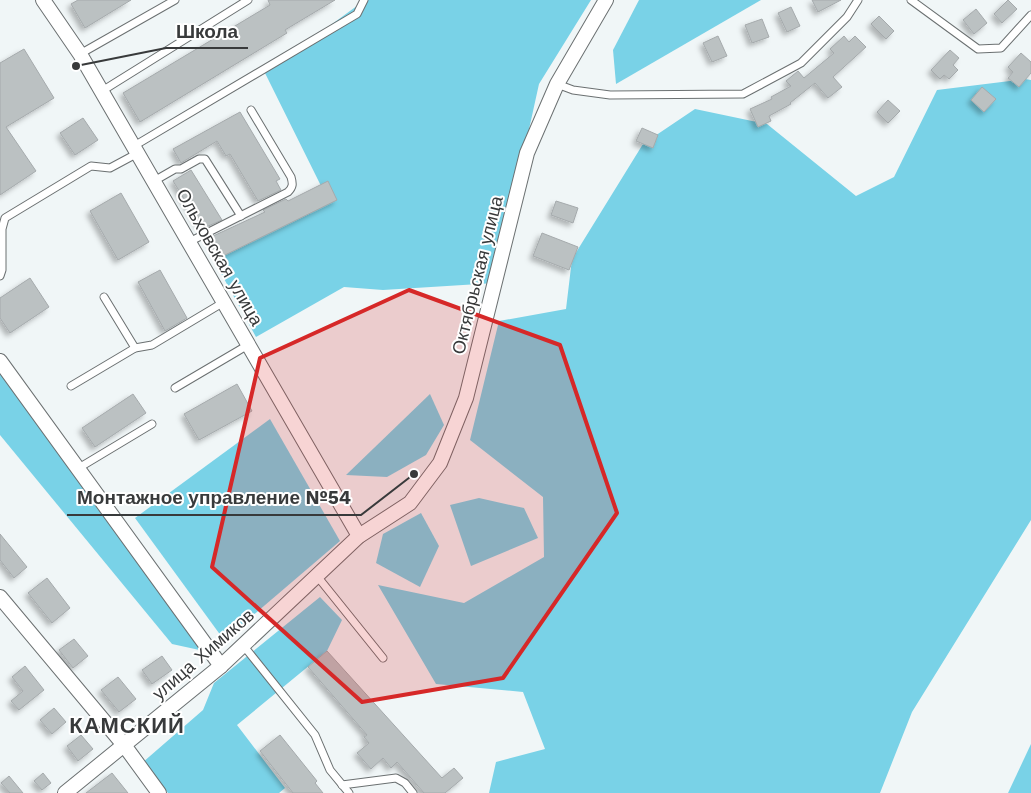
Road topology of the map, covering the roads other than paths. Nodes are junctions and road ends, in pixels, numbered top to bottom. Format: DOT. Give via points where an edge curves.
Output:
graph roads {
  1 [pos="176,0"];
  2 [pos="248,0"];
  3 [pos="364,0"];
  4 [pos="606,0"];
  5 [pos="858,0"];
  6 [pos="911,0"];
  7 [pos="45,1"];
  8 [pos="1031,15"];
  9 [pos="80,54"];
  10 [pos="557,84"];
  11 [pos="102,91"];
  12 [pos="250,110"];
  13 [pos="136,150"];
  14 [pos="154,181"];
  15 [pos="241,216"];
  16 [pos="189,242"];
  17 [pos="0,276"];
  18 [pos="104,297"];
  19 [pos="224,302"];
  20 [pos="248,345"];
  21 [pos="135,348"];
  22 [pos="0,361"];
  23 [pos="71,386"];
  24 [pos="176,388"];
  25 [pos="152,424"];
  26 [pos="77,469"];
  27 [pos="359,536"];
  28 [pos="317,576"];
  29 [pos="0,597"];
  30 [pos="243,645"];
  31 [pos="383,658"];
  32 [pos="221,666"];
  33 [pos="124,745"];
  34 [pos="342,785"];
  35 [pos="65,793"];
  36 [pos="159,793"];
  37 [pos="348,793"];
  38 [pos="413,793"];
  1 -- 9 [label="lane"];
  2 -- 11 [label="lane"];
  3 -- 13 [label="lane" via="357,14"];
  4 -- 10 [label="street, Октябрьская улица"];
  5 -- 10 [label="lane" via="847,17 801,63 743,94 610,95 573,90"];
  6 -- 8 [label="lane" via="978,50 1000,48"];
  7 -- 9 [label="street, Ольховская улица"];
  9 -- 11 [label="street, Ольховская улица"];
  10 -- 27 [label="street, Октябрьская улица" via="527,153 466,398 440,463 410,504"];
  11 -- 13 [label="street, Ольховская улица"];
  12 -- 15 [label="lane" via="293,183 288,192"];
  13 -- 14 [label="street, Ольховская улица"];
  13 -- 17 [label="lane" via="110,168 91,166 5,218"];
  14 -- 15 [label="lane" via="198,159 206,159"];
  14 -- 16 [label="street, Ольховская улица"];
  15 -- 16 [label="lane"];
  16 -- 19 [label="street, Ольховская улица"];
  18 -- 21 [label="lane"];
  19 -- 20 [label="street, Ольховская улица"];
  19 -- 21 [label="lane" via="152,345"];
  20 -- 24 [label="lane"];
  20 -- 27 [label="street, Ольховская улица"];
  21 -- 23 [label="lane"];
  22 -- 26 [label="street"];
  25 -- 26 [label="lane"];
  26 -- 32 [label="street"];
  27 -- 28 [label="street, улица Химиков"];
  28 -- 30 [label="street, улица Химиков"];
  28 -- 31 [label="lane"];
  29 -- 33 [label="street"];
  30 -- 32 [label="street, улица Химиков"];
  30 -- 34 [label="lane" via="315,735 330,770"];
  32 -- 33 [label="street, улица Химиков"];
  33 -- 35 [label="street, улица Химиков"];
  33 -- 36 [label="street"];
  34 -- 37 [label="lane"];
  34 -- 38 [label="lane" via="396,778"];
}
